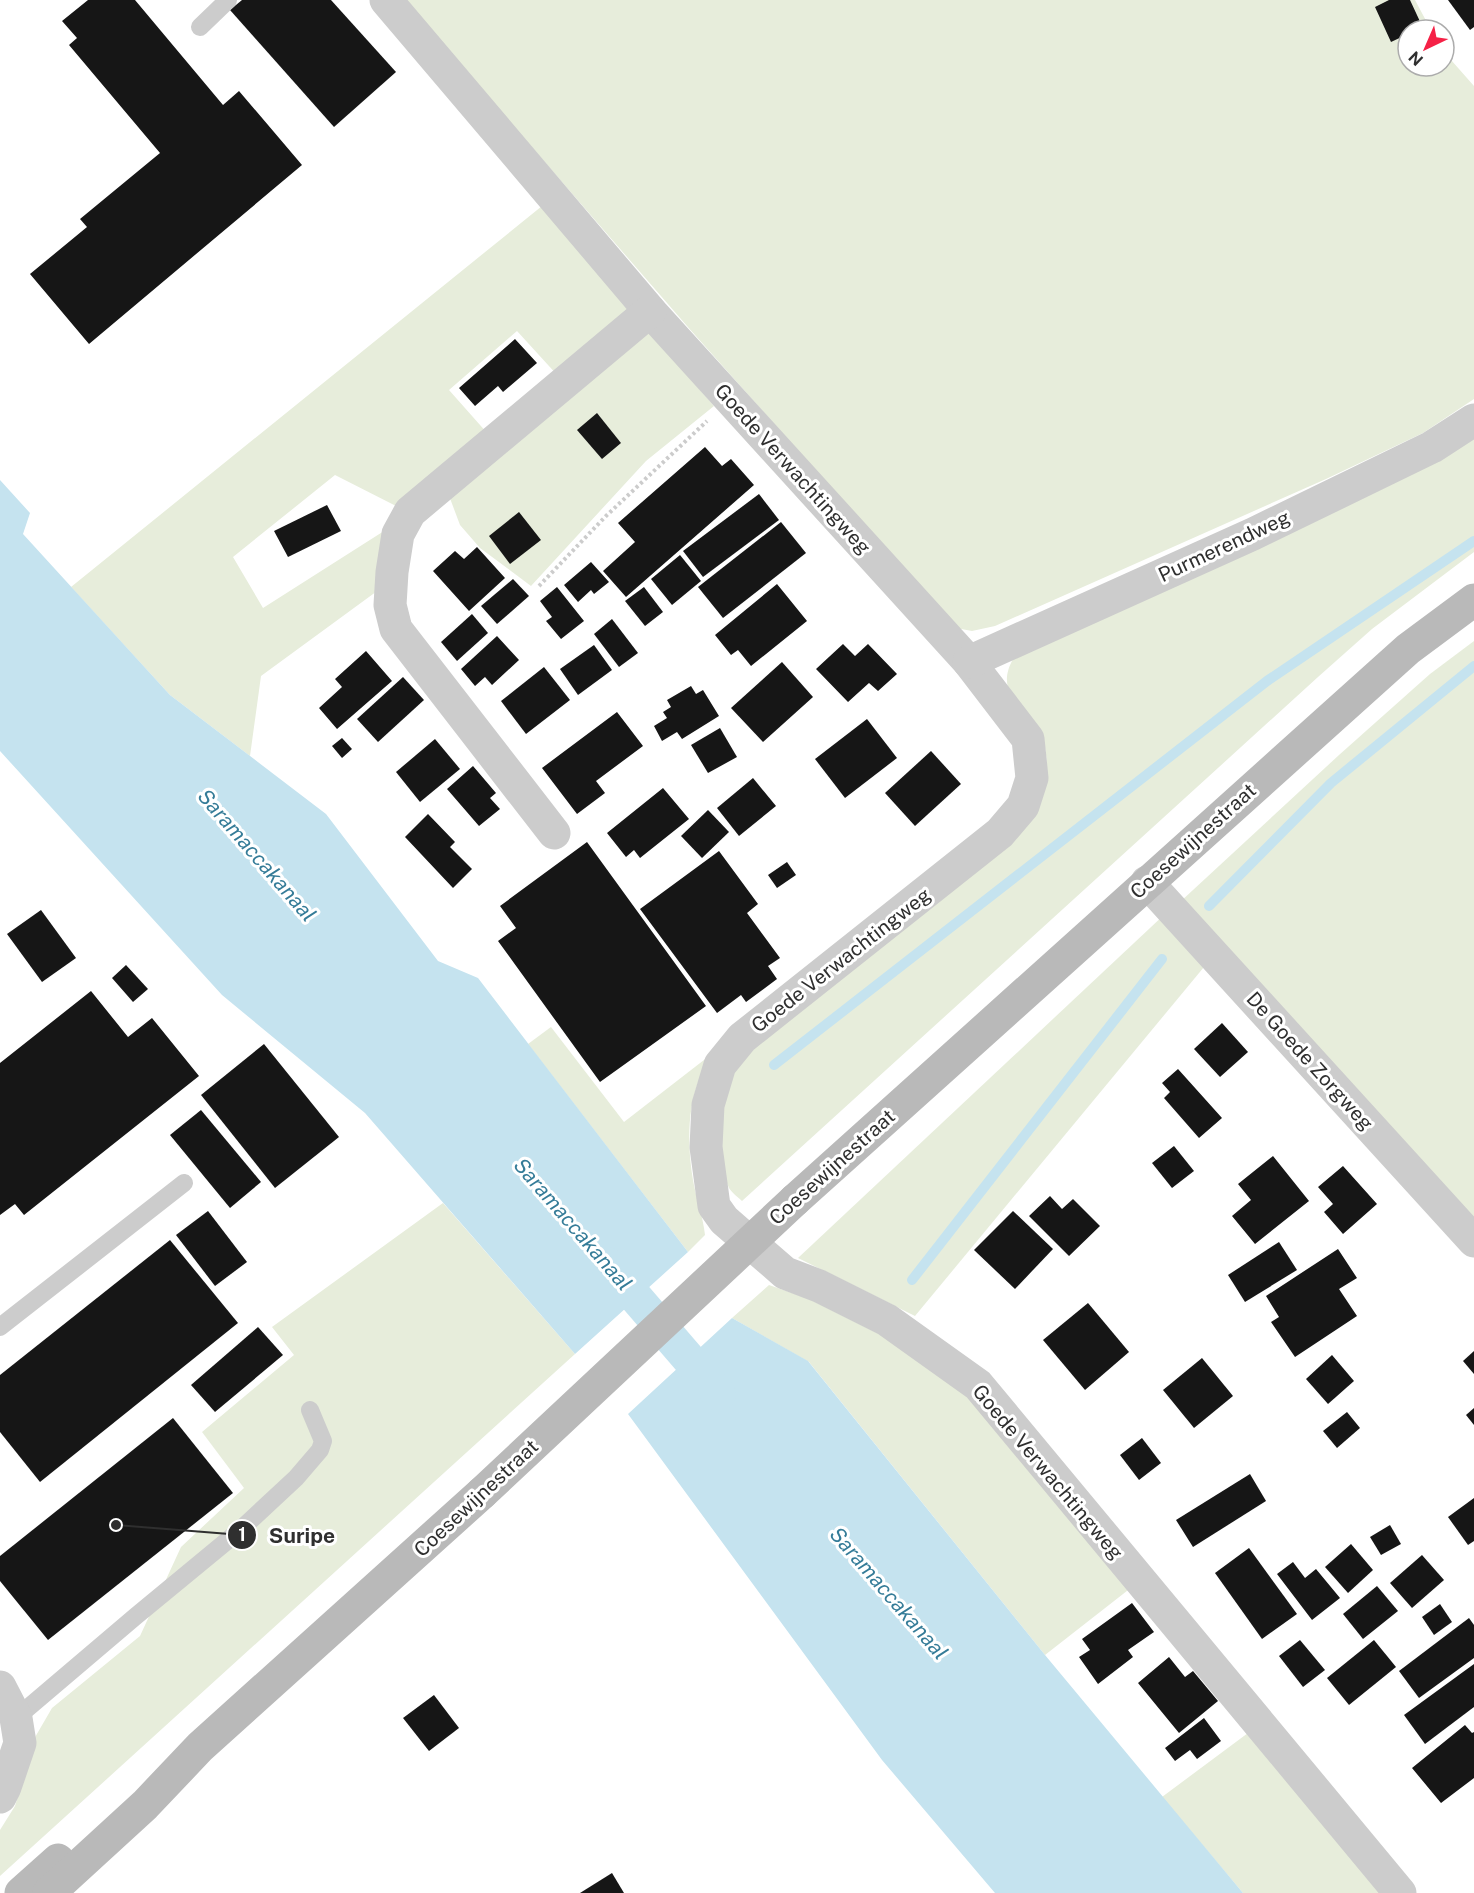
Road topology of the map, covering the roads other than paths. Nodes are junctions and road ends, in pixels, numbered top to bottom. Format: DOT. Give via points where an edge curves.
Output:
graph roads {
  1 [pos="228,0"];
  2 [pos="386,0"];
  3 [pos="200,27"];
  4 [pos="650,311"];
  5 [pos="1474,420"];
  6 [pos="1474,600"];
  7 [pos="969,662"];
  8 [pos="554,833"];
  9 [pos="1147,882"];
  10 [pos="184,1183"];
  11 [pos="1474,1240"];
  12 [pos="0,1327"];
  13 [pos="310,1410"];
  14 [pos="0,1687"];
  15 [pos="16,1718"];
  16 [pos="200,1747"];
  17 [pos="0,1797"];
  18 [pos="21,1893"];
  19 [pos="49,1893"];
  20 [pos="1400,1893"];
  1 -- 3 [label="lane"];
  2 -- 4 [label="street, Goede Verwachtingweg"];
  4 -- 7 [label="street, Goede Verwachtingweg"];
  4 -- 8 [label="street" via="410,512 398,534 390,606 396,629"];
  5 -- 7 [label="street, Purmerendweg" via="1432,447 1253,534"];
  6 -- 9 [label="main road, Coesewijnestraat" via="1408,649"];
  7 -- 20 [label="street, Goede Verwachtingweg" via="1028,739 1032,778 1023,806 1000,833 742,1038 720,1065 708,1105 706,1147 714,1206 723,1220 785,1273 887,1320 978,1385"];
  9 -- 11 [label="street, De Goede Zorgweg"];
  9 -- 16 [label="main road, Coesewijnestraat, bridge"];
  10 -- 12 [label="lane"];
  13 -- 15 [label="lane" via="323,1441 296,1478 239,1531"];
  14 -- 15 [label="street"];
  15 -- 17 [label="street" via="20,1743"];
  16 -- 18 [label="main road, Coesewijnestraat" via="127,1797"];
  16 -- 19 [label="main road, Coesewijnestraat" via="145,1805"];
}
